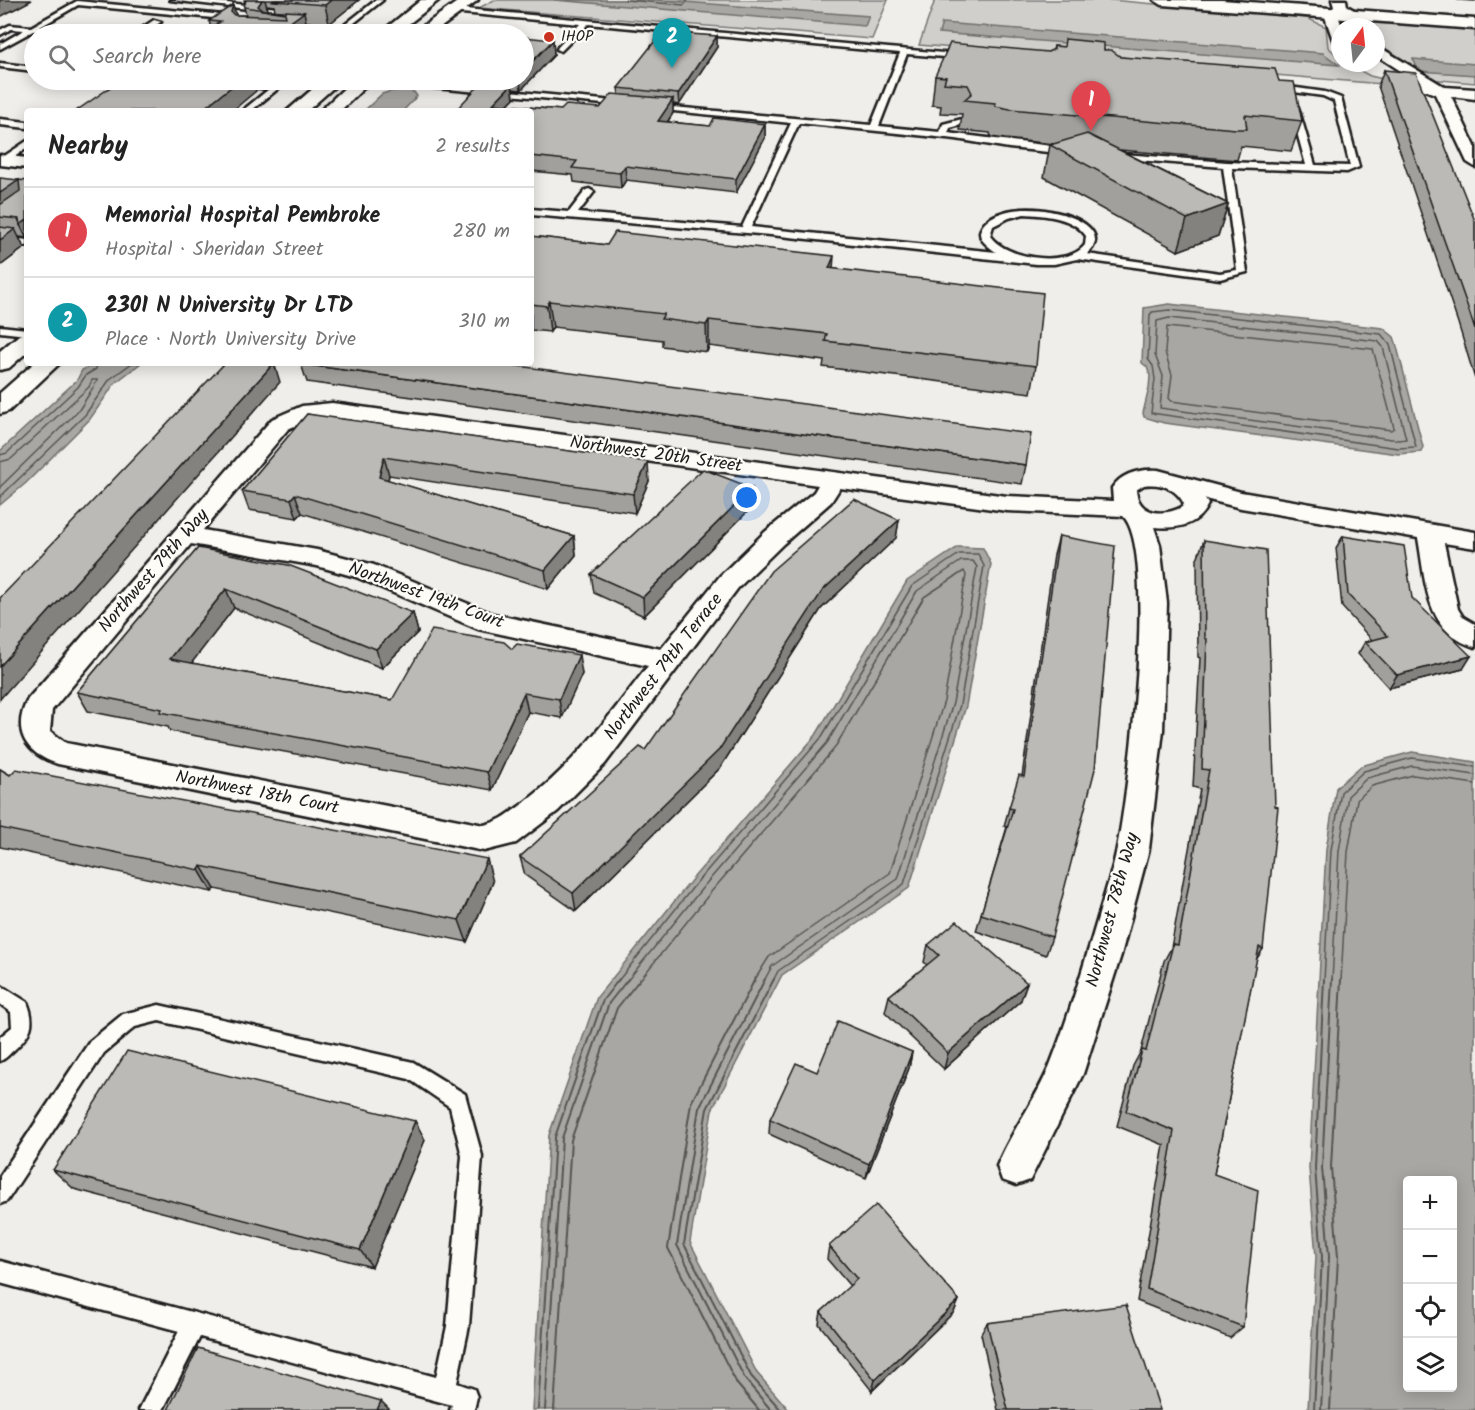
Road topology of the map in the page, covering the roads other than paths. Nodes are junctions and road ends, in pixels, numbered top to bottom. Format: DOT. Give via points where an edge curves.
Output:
graph roads {
  1 [pos="173,0"];
  2 [pos="380,0"];
  3 [pos="431,0"];
  4 [pos="470,0"];
  5 [pos="1162,0"];
  6 [pos="1308,0"];
  7 [pos="454,10"];
  8 [pos="1344,11"];
  9 [pos="1475,13"];
  10 [pos="245,19"];
  11 [pos="157,22"];
  12 [pos="586,22"];
  13 [pos="41,24"];
  14 [pos="154,24"];
  15 [pos="269,24"];
  16 [pos="350,24"];
  17 [pos="400,24"];
  18 [pos="435,24"];
  19 [pos="1475,24"];
  20 [pos="24,28"];
  21 [pos="0,33"];
  22 [pos="24,34"];
  23 [pos="0,47"];
  24 [pos="561,49"];
  25 [pos="904,52"];
  26 [pos="1385,55"];
  27 [pos="972,57"];
  28 [pos="0,65"];
  29 [pos="24,68"];
  30 [pos="1385,72"];
  31 [pos="1266,86"];
  32 [pos="1289,89"];
  33 [pos="272,90"];
  34 [pos="316,90"];
  35 [pos="352,90"];
  36 [pos="463,90"];
  37 [pos="1441,91"];
  38 [pos="1475,94"];
  39 [pos="632,104"];
  40 [pos="643,105"];
  41 [pos="250,108"];
  42 [pos="299,108"];
  43 [pos="332,108"];
  44 [pos="796,120"];
  45 [pos="0,122"];
  46 [pos="962,122"];
  47 [pos="24,126"];
  48 [pos="874,128"];
  49 [pos="943,134"];
  50 [pos="24,146"];
  51 [pos="1078,152"];
  52 [pos="1473,153"];
  53 [pos="1101,154"];
  54 [pos="1,160"];
  55 [pos="24,163"];
  56 [pos="1227,165"];
  57 [pos="1311,168"];
  58 [pos="589,192"];
  59 [pos="534,212"];
  60 [pos="572,215"];
  61 [pos="746,230"];
  62 [pos="986,238"];
  63 [pos="0,239"];
  64 [pos="24,243"];
  65 [pos="965,252"];
  66 [pos="1077,256"];
  67 [pos="1016,257"];
  68 [pos="0,329"];
  69 [pos="24,332"];
  70 [pos="24,343"];
  71 [pos="0,363"];
  72 [pos="45,366"];
  73 [pos="0,406"];
  74 [pos="291,417"];
  75 [pos="832,480"];
  76 [pos="1127,484"];
  77 [pos="1181,485"];
  78 [pos="1021,504"];
  79 [pos="1134,511"];
  80 [pos="1336,515"];
  81 [pos="1183,518"];
  82 [pos="1429,532"];
  83 [pos="185,535"];
  84 [pos="1475,540"];
  85 [pos="1154,603"];
  86 [pos="1475,637"];
  87 [pos="667,660"];
  88 [pos="34,735"];
  89 [pos="484,838"];
  90 [pos="0,993"];
  91 [pos="0,1052"];
  92 [pos="1016,1166"];
  93 [pos="0,1194"];
  94 [pos="0,1272"];
  95 [pos="195,1324"];
  96 [pos="444,1391"];
  97 [pos="151,1410"];
  98 [pos="462,1410"];
  1 -- 15 [label="lane" via="278,10"];
  2 -- 16 [label="lane"];
  3 -- 17 [label="main road"];
  4 -- 7 [label="main road"];
  5 -- 8 [label="main road"];
  6 -- 8 [label="main road"];
  7 -- 12 [label="lane"];
  7 -- 18 [label="main road"];
  8 -- 9 [label="main road"];
  8 -- 19 [label="main road"];
  10 -- 13 [label="lane" via="77,3"];
  11 -- 14 [label="lane"];
  12 -- 24 [label="lane"];
  12 -- 25 [label="lane"];
  20 -- 21 [label="lane" via="10,27"];
  22 -- 23 [label="lane"];
  25 -- 27 [label="lane"];
  25 -- 48 [label="lane"];
  26 -- 37 [label="street"];
  28 -- 29 [label="lane"];
  30 -- 37 [label="street"];
  31 -- 32 [label="lane"];
  32 -- 57 [label="lane"];
  32 -- 57 [label="lane" via="1325,94 1338,100 1356,163 1347,169"];
  33 -- 41 [label="lane"];
  34 -- 42 [label="main road"];
  35 -- 43 [label="main road"];
  36 -- 39 [label="lane" via="608,106"];
  37 -- 38 [label="street"];
  37 -- 52 [label="street"];
  40 -- 44 [label="lane"];
  44 -- 48 [label="lane"];
  44 -- 61 [label="lane"];
  45 -- 47 [label="lane"];
  46 -- 49 [label="lane" via="946,126"];
  48 -- 49 [label="lane"];
  49 -- 51 [label="lane" via="977,135 1009,145"];
  50 -- 54 [label="lane"];
  53 -- 56 [label="lane"];
  54 -- 55 [label="street"];
  56 -- 57 [label="lane"];
  56 -- 66 [label="lane" via="1242,272 1220,276"];
  58 -- 60 [label="lane"];
  59 -- 60 [label="lane"];
  60 -- 61 [label="lane"];
  61 -- 65 [label="lane"];
  62 -- 65 [label="lane"];
  62 -- 66 [label="lane" via="988,225 1002,215 1024,211 1058,215 1083,227 1090,235 1087,250"];
  62 -- 67 [label="lane"];
  63 -- 64 [label="lane"];
  65 -- 67 [label="lane"];
  66 -- 67 [label="lane" via="1046,261"];
  68 -- 69 [label="lane"];
  70 -- 71 [label="main road"];
  72 -- 73 [label="main road"];
  74 -- 75 [label="street, Northwest 20th Street" via="332,410"];
  74 -- 83 [label="street, Northwest 79th Way" via="280,424"];
  75 -- 78 [label="street, Northwest 20th Street"];
  75 -- 87 [label="street, Northwest 79th Terrace" via="823,497 729,582"];
  76 -- 77 [label="street, Northwest 20th Street" via="1157,477"];
  76 -- 78 [label="street, Northwest 20th Street" via="1067,499"];
  76 -- 79 [label="street, Northwest 78th Way" via="1122,495"];
  77 -- 80 [label="street" via="1241,500"];
  77 -- 81 [label="street" via="1195,499 1196,507"];
  78 -- 79 [label="street, Northwest 20th Street"];
  79 -- 81 [label="street, Northwest 20th Street" via="1149,519"];
  79 -- 85 [label="street, Northwest 78th Way" via="1147,545"];
  80 -- 81 [label="street" via="1224,508"];
  80 -- 82 [label="street"];
  81 -- 85 [label="street, Northwest 78th Way"];
  82 -- 84 [label="street"];
  82 -- 86 [label="street" via="1445,609 1454,624"];
  83 -- 87 [label="street, Northwest 19th Court" via="317,558 365,571 487,622"];
  83 -- 88 [label="street, Northwest 79th Way" via="38,707"];
  85 -- 92 [label="street, Northwest 78th Way" via="1148,730 1133,849 1065,1074"];
  87 -- 89 [label="street, Northwest 79th Terrace" via="595,756 547,802 505,834"];
  88 -- 89 [label="street, Northwest 18th Court" via="58,753"];
  90 -- 91 [label="lane" via="20,1008 22,1030"];
  93 -- 96 [label="lane" via="97,1047 130,1020 159,1013 412,1071 458,1101 472,1156 458,1326"];
  94 -- 95 [label="lane"];
  95 -- 96 [label="lane"];
  95 -- 97 [label="lane"];
  96 -- 98 [label="lane" via="466,1397"];
}
